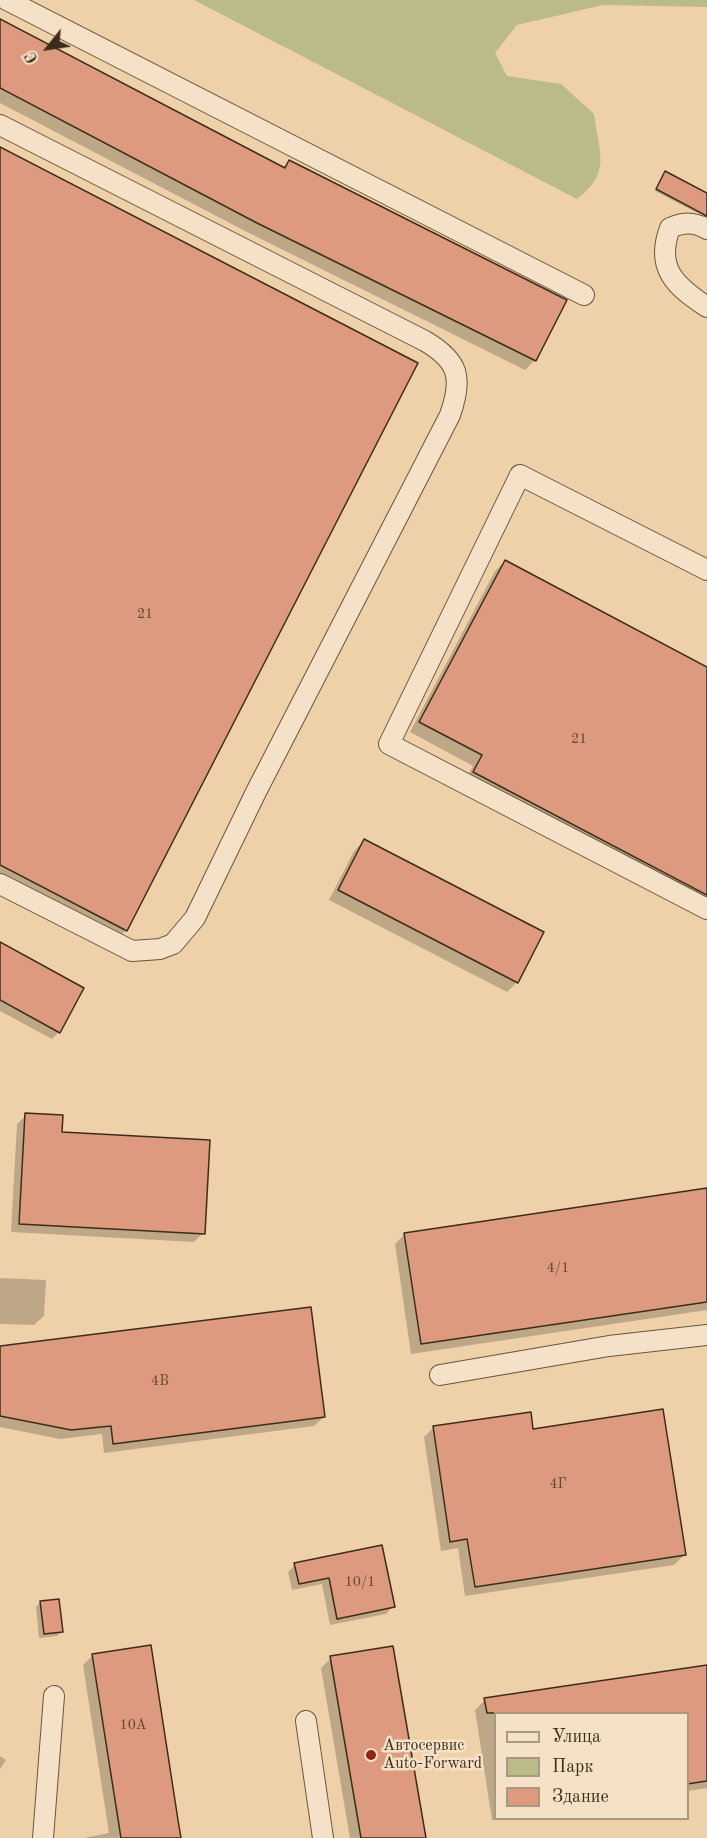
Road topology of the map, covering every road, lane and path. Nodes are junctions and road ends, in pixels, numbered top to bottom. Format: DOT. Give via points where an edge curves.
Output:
graph roads {
  1 [pos="7,0"];
  2 [pos="0,125"];
  3 [pos="707,230"];
  4 [pos="584,295"];
  5 [pos="707,307"];
  6 [pos="707,570"];
  7 [pos="0,884"];
  8 [pos="707,909"];
  9 [pos="707,1335"];
  10 [pos="440,1375"];
  11 [pos="54,1696"];
  12 [pos="306,1721"];
  13 [pos="43,1838"];
  14 [pos="323,1838"];
  1 -- 4 [label="lane"];
  2 -- 7 [label="lane" via="425,341 444,354 458,379 458,393 195,918 183,934 160,949 132,951"];
  3 -- 5 [label="lane" via="683,223 670,228 663,247 669,274"];
  6 -- 8 [label="lane" via="519,475 389,744"];
  9 -- 10 [label="lane" via="609,1346"];
  11 -- 13 [label="lane"];
  12 -- 14 [label="lane"];
}
